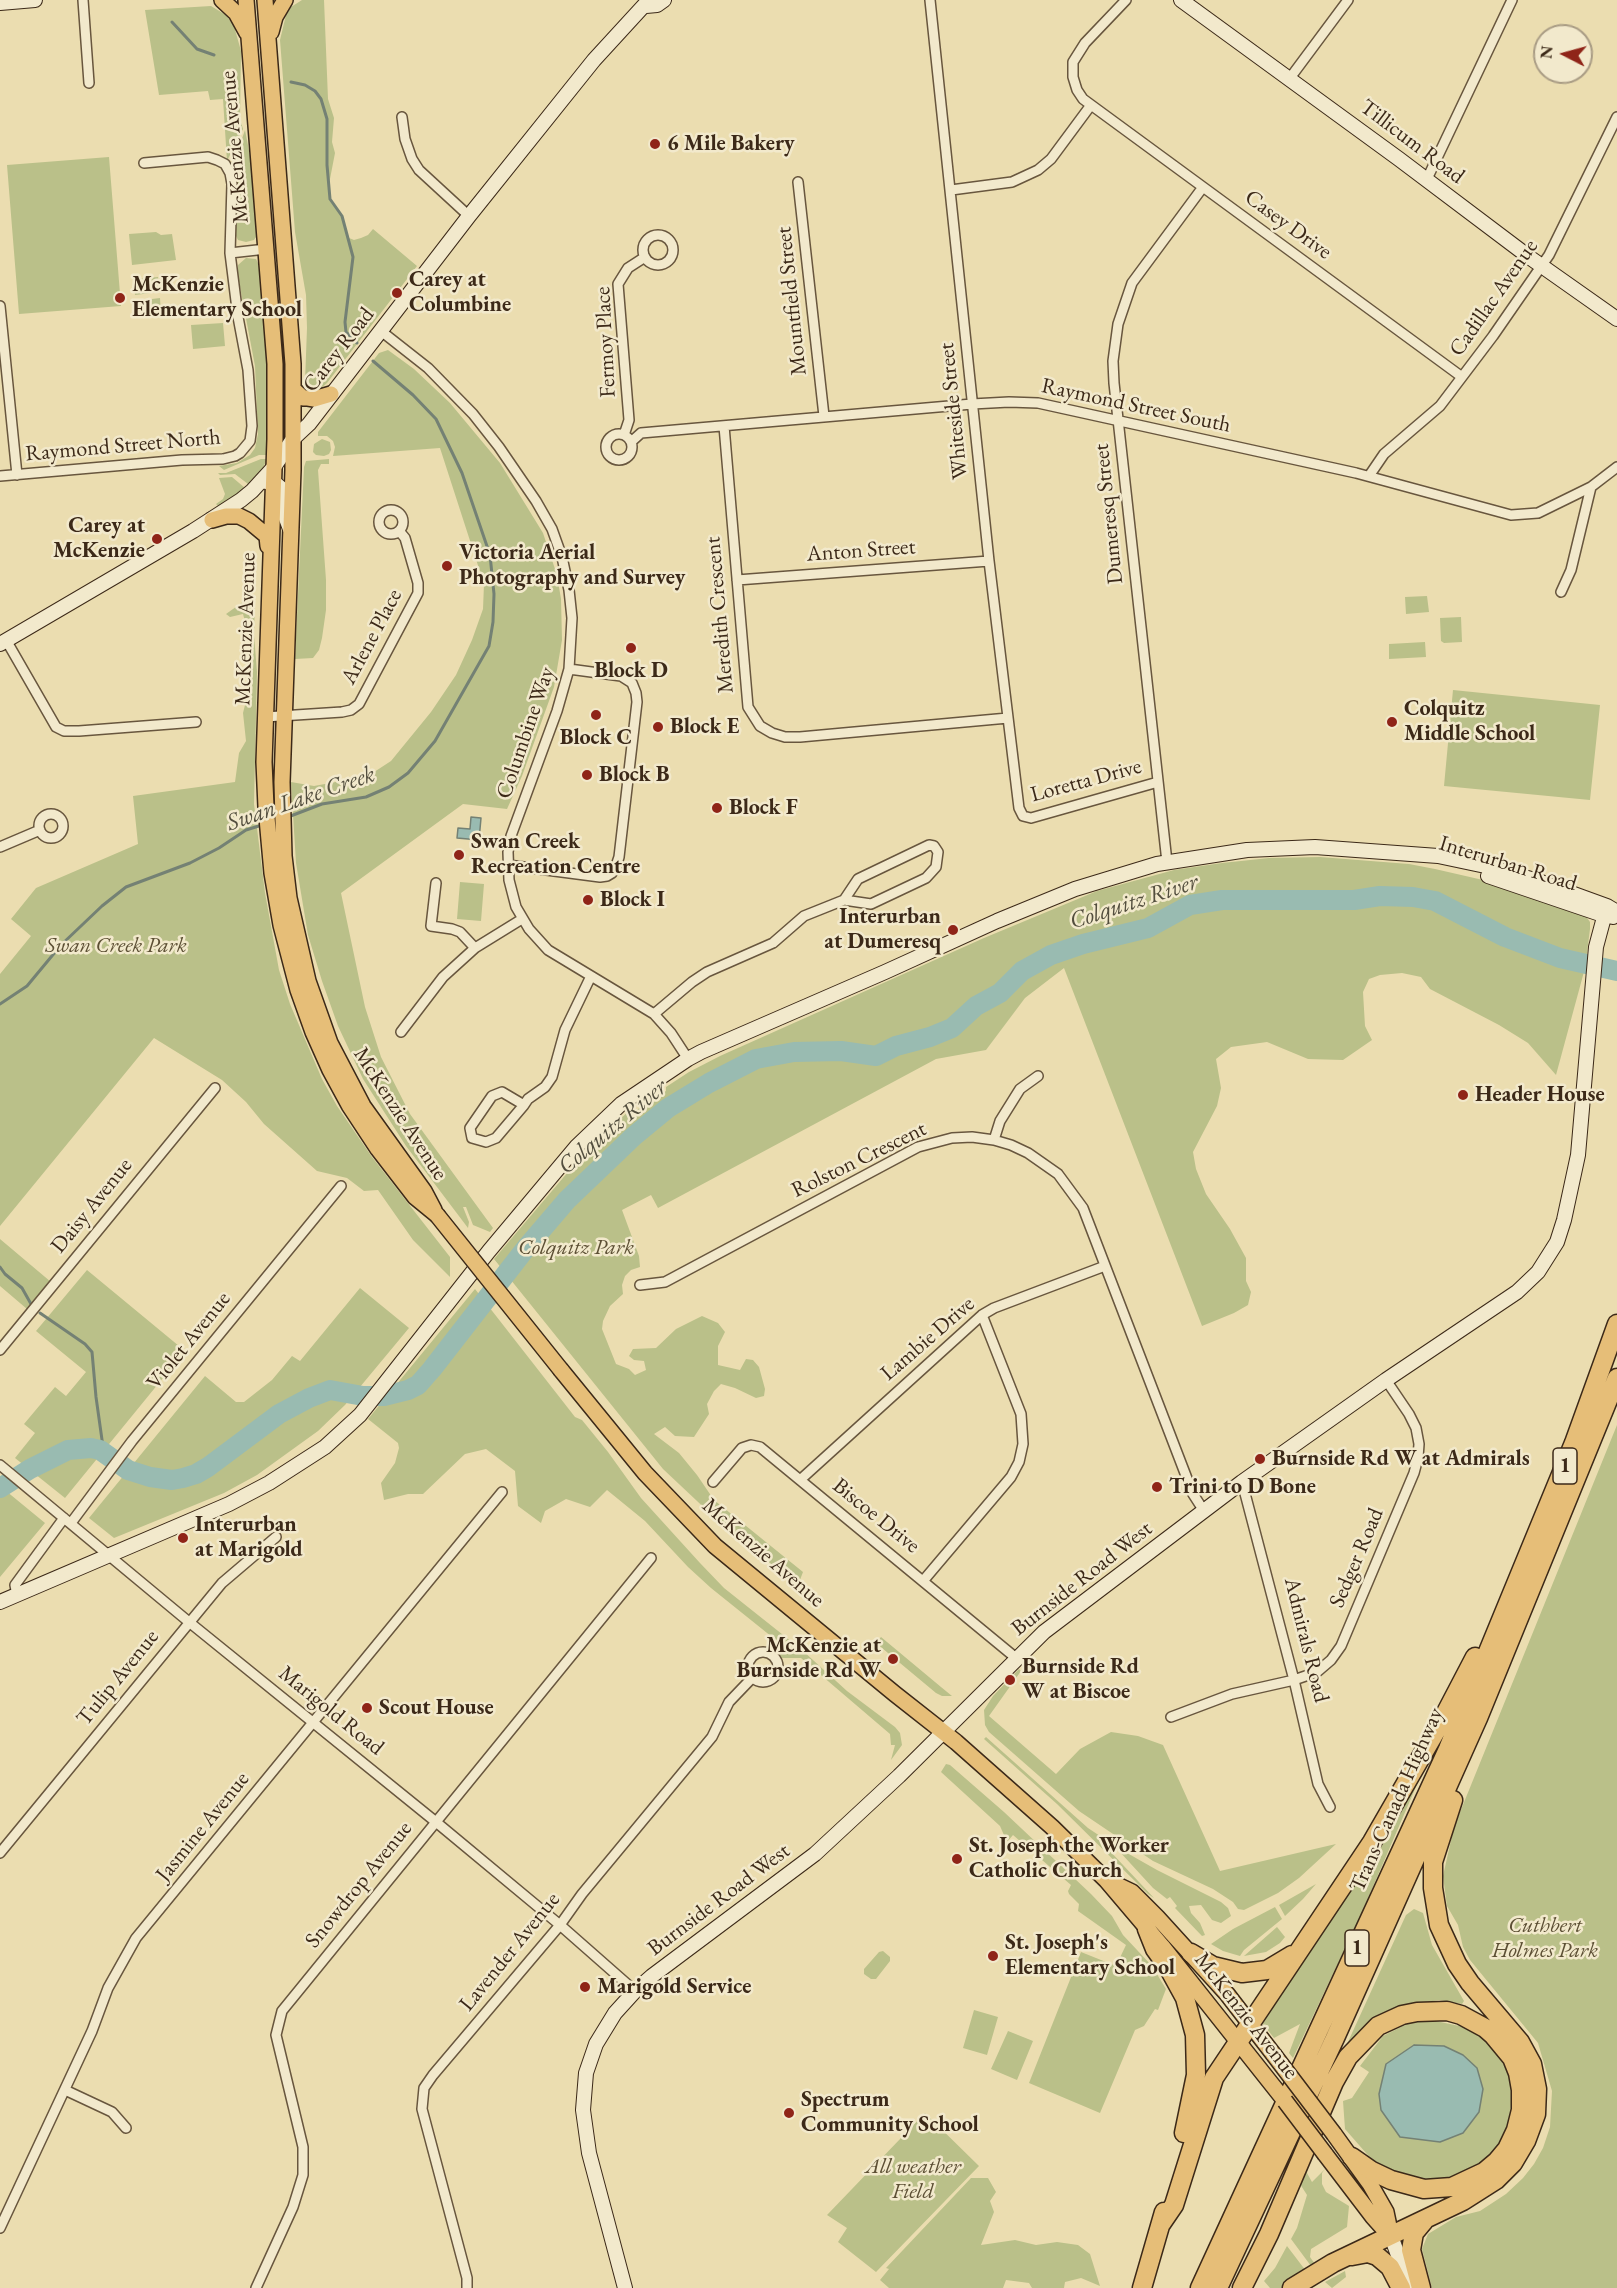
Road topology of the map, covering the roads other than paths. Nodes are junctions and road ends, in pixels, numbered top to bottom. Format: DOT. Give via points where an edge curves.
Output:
graph roads {
  1 [pos="35,0"];
  2 [pos="83,0"];
  3 [pos="222,0"];
  4 [pos="246,0"];
  5 [pos="265,0"];
  6 [pos="285,0"];
  7 [pos="664,0"];
  8 [pos="930,0"];
  9 [pos="1126,0"];
  10 [pos="1181,0"];
  11 [pos="1348,0"];
  12 [pos="1512,0"];
  13 [pos="647,2"];
  14 [pos="0,3"];
  15 [pos="250,42"];
  16 [pos="268,44"];
  17 [pos="1290,78"];
  18 [pos="89,82"];
  19 [pos="1091,105"];
  20 [pos="402,117"];
  21 [pos="1617,117"];
  22 [pos="144,163"];
  23 [pos="1427,179"];
  24 [pos="798,182"];
  25 [pos="1203,187"];
  26 [pos="951,190"];
  27 [pos="470,216"];
  28 [pos="266,249"];
  29 [pos="230,253"];
  30 [pos="645,257"];
  31 [pos="1541,266"];
  32 [pos="0,306"];
  33 [pos="1617,319"];
  34 [pos="381,331"];
  35 [pos="1462,377"];
  36 [pos="293,389"];
  37 [pos="331,394"];
  38 [pos="972,404"];
  39 [pos="824,416"];
  40 [pos="1118,421"];
  41 [pos="724,426"];
  42 [pos="293,439"];
  43 [pos="628,439"];
  44 [pos="1617,467"];
  45 [pos="17,475"];
  46 [pos="274,475"];
  47 [pos="0,476"];
  48 [pos="1369,476"];
  49 [pos="1590,487"];
  50 [pos="212,520"];
  51 [pos="290,529"];
  52 [pos="400,532"];
  53 [pos="271,559"];
  54 [pos="989,561"];
  55 [pos="736,580"];
  56 [pos="1561,592"];
  57 [pos="3,642"];
  58 [pos="569,669"];
  59 [pos="284,716"];
  60 [pos="265,717"];
  61 [pos="1008,718"];
  62 [pos="196,722"];
  63 [pos="1158,782"];
  64 [pos="1023,816"];
  65 [pos="40,830"];
  66 [pos="276,839"];
  67 [pos="0,847"];
  68 [pos="1387,852"];
  69 [pos="1167,862"];
  70 [pos="508,865"];
  71 [pos="436,883"];
  72 [pos="844,900"];
  73 [pos="1611,912"];
  74 [pos="522,919"];
  75 [pos="476,948"];
  76 [pos="591,976"];
  77 [pos="654,1014"];
  78 [pos="401,1032"];
  79 [pos="688,1059"];
  80 [pos="1038,1076"];
  81 [pos="215,1088"];
  82 [pos="524,1105"];
  83 [pos="994,1140"];
  84 [pos="341,1186"];
  85 [pos="1105,1266"];
  86 [pos="640,1285"];
  87 [pos="982,1315"];
  88 [pos="1617,1324"];
  89 [pos="0,1350"];
  90 [pos="1617,1378"];
  91 [pos="1386,1380"];
  92 [pos="1617,1392"];
  93 [pos="1596,1430"];
  94 [pos="0,1465"];
  95 [pos="800,1480"];
  96 [pos="713,1482"];
  97 [pos="1242,1482"];
  98 [pos="502,1492"];
  99 [pos="1204,1511"];
  100 [pos="67,1520"];
  101 [pos="276,1537"];
  102 [pos="109,1555"];
  103 [pos="651,1558"];
  104 [pos="923,1581"];
  105 [pos="17,1595"];
  106 [pos="0,1602"];
  107 [pos="1508,1606"];
  108 [pos="189,1622"];
  109 [pos="1016,1658"];
  110 [pos="752,1678"];
  111 [pos="1294,1680"];
  112 [pos="1171,1717"];
  113 [pos="1478,1718"];
  114 [pos="314,1722"];
  115 [pos="942,1730"];
  116 [pos="1330,1807"];
  117 [pos="436,1822"];
  118 [pos="0,1853"];
  119 [pos="1106,1880"];
  120 [pos="560,1925"];
  121 [pos="1147,1929"];
  122 [pos="1301,1949"];
  123 [pos="1191,1953"];
  124 [pos="634,1991"];
  125 [pos="1250,2023"];
  126 [pos="1237,2041"];
  127 [pos="65,2090"];
  128 [pos="126,2128"];
  129 [pos="1353,2157"];
  130 [pos="1425,2220"];
  131 [pos="1161,2224"];
  132 [pos="0,2228"];
  133 [pos="1390,2236"];
  134 [pos="1333,2263"];
  135 [pos="256,2288"];
  136 [pos="467,2288"];
  137 [pos="625,2288"];
  138 [pos="1142,2288"];
  139 [pos="1200,2288"];
  140 [pos="1218,2288"];
  141 [pos="1242,2288"];
  142 [pos="1292,2288"];
  143 [pos="1401,2288"];
  144 [pos="1410,2288"];
  145 [pos="1421,2288"];
  1 -- 14 [label="street"];
  2 -- 18 [label="street"];
  3 -- 15 [label="main road" via="241,20"];
  4 -- 15 [label="main road, McKenzie Avenue"];
  5 -- 16 [label="main road, McKenzie Avenue"];
  6 -- 16 [label="main road" via="275,17"];
  7 -- 13 [label="street, Carey Road" via="657,6"];
  8 -- 26 [label="street, Whiteside Street"];
  9 -- 19 [label="street, Casey Drive" via="1085,43 1074,62 1077,90"];
  10 -- 17 [label="street, Tillicum Road"];
  11 -- 17 [label="street"];
  12 -- 23 [label="street"];
  13 -- 27 [label="street, Carey Road" via="594,60"];
  15 -- 28 [label="main road, McKenzie Avenue"];
  16 -- 36 [label="main road, McKenzie Avenue"];
  17 -- 23 [label="street, Tillicum Road"];
  19 -- 25 [label="street, Casey Drive"];
  19 -- 26 [label="street" via="1051,159 1038,170 1012,182"];
  20 -- 27 [label="street" via="405,138 419,171"];
  21 -- 31 [label="street, Cadillac Avenue"];
  22 -- 29 [label="street" via="208,157 225,164 232,184"];
  23 -- 31 [label="street, Tillicum Road"];
  24 -- 39 [label="street, Mountfield Street"];
  25 -- 35 [label="street, Casey Drive"];
  25 -- 40 [label="street, Dumeresq Street" via="1126,295 1113,361"];
  26 -- 38 [label="street, Whiteside Street"];
  27 -- 34 [label="street, Carey Road"];
  28 -- 29 [label="street"];
  28 -- 46 [label="main road, McKenzie Avenue" via="275,364"];
  29 -- 45 [label="street, Raymond Street North" via="248,370 252,435 246,447 223,459"];
  30 -- 43 [label="street, Fermoy Place" via="628,268 618,284"];
  31 -- 33 [label="street, Tillicum Road"];
  31 -- 35 [label="street, Cadillac Avenue"];
  32 -- 45 [label="street"];
  34 -- 37 [label="street, Carey Road"];
  34 -- 58 [label="street, Columbine Way" via="428,368 466,406 512,465 552,529 569,590"];
  35 -- 48 [label="street, Cadillac Avenue" via="1440,406 1384,454"];
  36 -- 37 [label="main road" via="303,398"];
  36 -- 42 [label="main road, McKenzie Avenue"];
  37 -- 42 [label="street, Carey Road"];
  38 -- 39 [label="street, Raymond Street South"];
  38 -- 40 [label="street, Raymond Street South" via="1038,403"];
  38 -- 54 [label="street, Whiteside Street"];
  39 -- 41 [label="street, Raymond Street South"];
  40 -- 48 [label="street, Raymond Street South"];
  40 -- 63 [label="street, Dumeresq Street"];
  41 -- 43 [label="street, Raymond Street South" via="641,433"];
  41 -- 55 [label="street, Meredith Crescent"];
  42 -- 46 [label="street, Carey Road"];
  42 -- 51 [label="main road, McKenzie Avenue"];
  44 -- 49 [label="street, Raymond Street South"];
  45 -- 47 [label="street, Raymond Street North"];
  46 -- 50 [label="street"];
  46 -- 51 [label="street" via="284,492 284,513"];
  46 -- 53 [label="main road, McKenzie Avenue"];
  48 -- 49 [label="street, Raymond Street South" via="1511,515 1538,513"];
  49 -- 56 [label="street" via="1571,570"];
  50 -- 53 [label="main road" via="239,516 258,526 267,536"];
  50 -- 57 [label="street"];
  51 -- 59 [label="main road, McKenzie Avenue"];
  52 -- 59 [label="street, Arlene Place" via="405,538 418,592 359,704 342,712"];
  53 -- 60 [label="main road, McKenzie Avenue"];
  54 -- 55 [label="street, Anton Street"];
  54 -- 61 [label="street, Whiteside Street"];
  55 -- 61 [label="street, Meredith Crescent" via="748,707 760,726 772,733 800,737"];
  57 -- 62 [label="street" via="56,728 79,731"];
  58 -- 70 [label="street, Columbine Way" via="511,836"];
  58 -- 70 [label="street" via="621,676 632,683 636,693 619,857 607,876"];
  59 -- 60 [label="street, Arlene Place"];
  59 -- 66 [label="main road, McKenzie Avenue" via="282,801"];
  60 -- 66 [label="main road, McKenzie Avenue" via="266,807"];
  61 -- 64 [label="street, Whiteside Street"];
  63 -- 64 [label="street, Loretta Drive" via="1031,818"];
  63 -- 69 [label="street, Dumeresq Street"];
  65 -- 67 [label="street"];
  66 -- 115 [label="main road, McKenzie Avenue, bridge" via="275,890 302,1002 320,1050 349,1106 378,1149 415,1197 437,1215 645,1473 715,1546"];
  68 -- 69 [label="street" via="1335,847 1247,849"];
  68 -- 73 [label="street, Interurban Road" via="1500,879"];
  68 -- 73 [label="street, Interurban Road" via="1438,856 1490,867 1586,898"];
  69 -- 79 [label="street" via="1046,900"];
  70 -- 74 [label="street, Columbine Way" via="511,893"];
  71 -- 75 [label="street" via="431,926 452,928"];
  72 -- 72 [label="street" via="871,904 926,878 936,867 938,852 929,845 858,879"];
  72 -- 77 [label="street" via="804,916 773,943 707,972"];
  73 -- 91 [label="street, Burnside Road West" via="1596,947 1578,1155 1557,1242 1538,1272 1517,1292"];
  74 -- 75 [label="street"];
  74 -- 76 [label="street, Columbine Way" via="548,950"];
  75 -- 78 [label="street" via="443,977"];
  76 -- 77 [label="street, Columbine Way"];
  76 -- 82 [label="street" via="565,1030 552,1077"];
  77 -- 79 [label="street, Columbine Way"];
  79 -- 102 [label="street" via="621,1104 577,1146 344,1431 269,1483"];
  80 -- 83 [label="street" via="1020,1089 1000,1121"];
  81 -- 89 [label="street, Daisy Avenue"];
  82 -- 82 [label="street" via="496,1138 486,1142 472,1138 470,1128 492,1096 502,1092"];
  83 -- 85 [label="street, Rolston Crescent" via="1028,1153 1058,1174 1083,1208"];
  83 -- 86 [label="street, Rolston Crescent" via="952,1138 918,1147 665,1282"];
  84 -- 100 [label="street, Violet Avenue"];
  85 -- 87 [label="street, Lambie Drive"];
  85 -- 99 [label="street, Rolston Crescent" via="1193,1494"];
  87 -- 95 [label="street, Lambie Drive"];
  87 -- 104 [label="street" via="1021,1414 1023,1444 1011,1477"];
  88 -- 107 [label="highway, Trans-Canada Highway / 1"];
  90 -- 93 [label="highway, Trans-Canada Highway / 1"];
  91 -- 97 [label="street, Burnside Road West"];
  91 -- 111 [label="street, Sedger Road" via="1416,1428 1419,1443 1414,1473 1341,1646 1317,1672"];
  92 -- 93 [label="highway"];
  93 -- 113 [label="highway, Trans-Canada Highway / 1"];
  94 -- 100 [label="street, Marigold Road"];
  95 -- 96 [label="street, Biscoe Drive" via="760,1447 751,1445 742,1448"];
  95 -- 104 [label="street, Biscoe Drive"];
  97 -- 99 [label="street, Burnside Road West"];
  97 -- 111 [label="street, Admirals Road"];
  98 -- 114 [label="street, Jasmine Avenue"];
  99 -- 109 [label="street, Burnside Road West" via="1058,1620"];
  100 -- 102 [label="street, Marigold Road"];
  100 -- 105 [label="street, Violet Avenue" via="15,1585"];
  101 -- 108 [label="street, Tulip Avenue" via="222,1583"];
  102 -- 105 [label="street"];
  102 -- 108 [label="street, Marigold Road"];
  103 -- 117 [label="street, Snowdrop Avenue"];
  104 -- 109 [label="street, Biscoe Drive"];
  105 -- 106 [label="street"];
  107 -- 122 [label="highway" via="1489,1629 1372,1842"];
  107 -- 139 [label="highway, Trans-Canada Highway / 1" via="1443,1759"];
  108 -- 114 [label="street, Marigold Road"];
  108 -- 118 [label="street, Tulip Avenue"];
  109 -- 115 [label="street, Burnside Road West"];
  110 -- 120 [label="street, Lavender Avenue" via="729,1702 712,1737"];
  111 -- 112 [label="street, Sedger Road" via="1232,1694"];
  111 -- 116 [label="street, Admirals Road" via="1318,1784"];
  113 -- 130 [label="highway" via="1467,1764 1433,1862 1433,1888 1439,1925 1457,1964 1520,2042 1532,2064 1536,2114 1513,2163 1496,2180"];
  113 -- 140 [label="highway, Trans-Canada Highway / 1"];
  114 -- 117 [label="street, Marigold Road"];
  114 -- 127 [label="street, Jasmine Avenue" via="136,1938 108,1988"];
  115 -- 119 [label="main road, McKenzie Avenue" via="1045,1820"];
  115 -- 124 [label="street, Burnside Road West" via="815,1854"];
  117 -- 120 [label="street, Marigold Road"];
  117 -- 135 [label="street, Snowdrop Avenue" via="282,2011 278,2048 305,2161 293,2207"];
  119 -- 121 [label="main road, McKenzie Avenue"];
  119 -- 123 [label="main road, McKenzie Avenue" via="1132,1892"];
  120 -- 124 [label="street, Marigold Road"];
  120 -- 136 [label="street, Lavender Avenue" via="424,2088 422,2109"];
  121 -- 126 [label="main road, McKenzie Avenue"];
  121 -- 131 [label="highway" via="1185,1998 1197,2054 1194,2096"];
  122 -- 123 [label="highway" via="1279,1964 1254,1973 1213,1966"];
  122 -- 125 [label="highway"];
  123 -- 125 [label="main road, McKenzie Avenue"];
  124 -- 137 [label="street, Burnside Road West" via="596,2044 583,2091 589,2153"];
  125 -- 126 [label="highway"];
  125 -- 129 [label="main road, McKenzie Avenue, bridge"];
  126 -- 131 [label="highway" via="1214,2078 1174,2205"];
  126 -- 133 [label="main road, McKenzie Avenue, bridge"];
  127 -- 128 [label="street" via="112,2112"];
  127 -- 132 [label="street, Jasmine Avenue"];
  129 -- 133 [label="main road" via="1386,2212"];
  129 -- 141 [label="highway" via="1391,2180 1424,2189 1452,2187 1484,2172 1507,2149 1521,2110 1521,2090 1512,2058 1485,2028 1447,2011 1402,2015 1378,2026 1348,2057 1334,2082"];
  130 -- 133 [label="highway"];
  130 -- 145 [label="highway" via="1414,2234 1411,2250"];
  131 -- 138 [label="highway"];
  133 -- 134 [label="highway"];
  133 -- 144 [label="street"];
  134 -- 142 [label="highway"];
  134 -- 143 [label="highway" via="1368,2253 1377,2256 1390,2267"];
}
